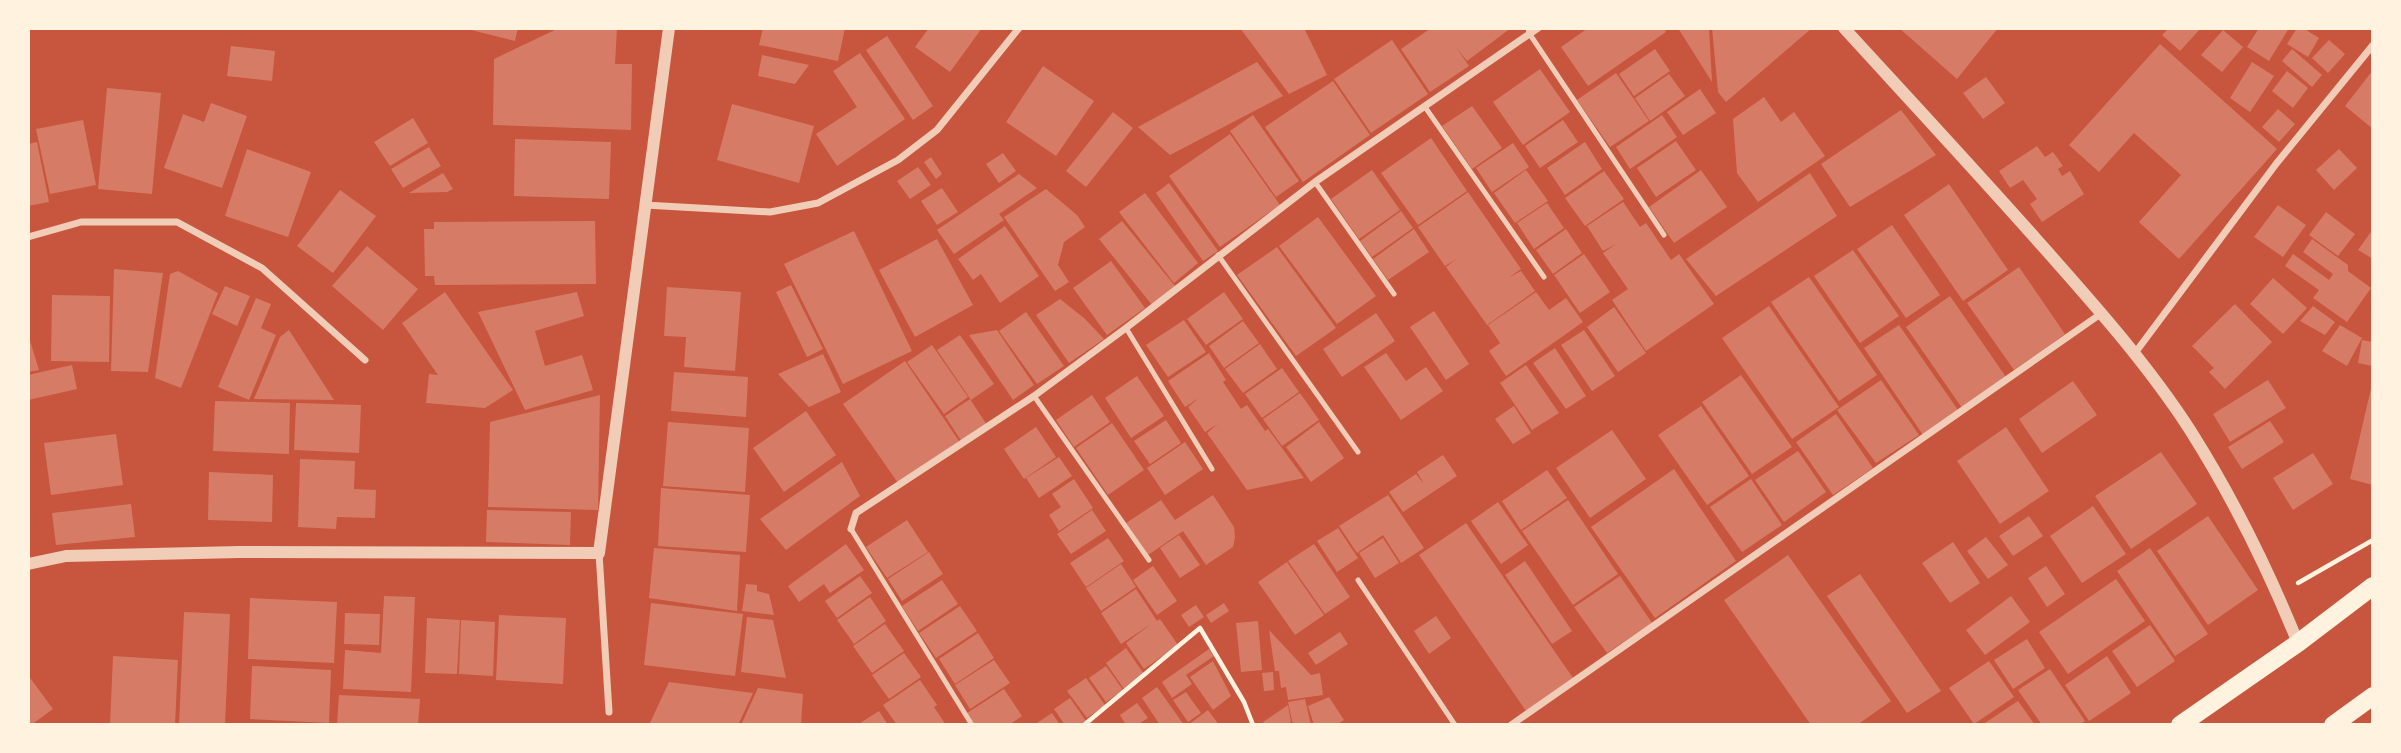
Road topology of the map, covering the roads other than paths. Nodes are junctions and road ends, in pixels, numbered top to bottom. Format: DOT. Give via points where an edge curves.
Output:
graph roads {
  1 [pos="669,28"];
  2 [pos="1019,28"];
  3 [pos="1538,28"];
  4 [pos="1844,28"];
  5 [pos="1529,30"];
  6 [pos="2373,45"];
  7 [pos="1424,107"];
  8 [pos="1315,182"];
  9 [pos="645,205"];
  10 [pos="1664,235"];
  11 [pos="28,237"];
  12 [pos="1218,255"];
  13 [pos="1544,277"];
  14 [pos="1394,294"];
  15 [pos="2102,312"];
  16 [pos="1126,328"];
  17 [pos="2134,353"];
  18 [pos="365,360"];
  19 [pos="1034,396"];
  20 [pos="1358,452"];
  21 [pos="1212,469"];
  22 [pos="851,529"];
  23 [pos="599,553"];
  24 [pos="1149,560"];
  25 [pos="28,564"];
  26 [pos="1358,580"];
  27 [pos="2373,586"];
  28 [pos="2298,643"];
  29 [pos="2373,696"];
  30 [pos="609,712"];
  31 [pos="972,725"];
  32 [pos="1455,725"];
  33 [pos="1511,725"];
  34 [pos="2180,725"];
  35 [pos="2333,725"];
  1 -- 9 [label="street"];
  2 -- 9 [label="street" via="936,130 898,160 818,203 770,212"];
  3 -- 5 [label="street"];
  4 -- 15 [label="street"];
  5 -- 7 [label="street"];
  5 -- 10 [label="lane"];
  6 -- 17 [label="street" via="2276,164"];
  7 -- 8 [label="street"];
  7 -- 13 [label="lane"];
  8 -- 12 [label="street"];
  8 -- 14 [label="lane"];
  9 -- 23 [label="street"];
  11 -- 18 [label="street" via="81,222 177,222 262,268"];
  12 -- 16 [label="street"];
  12 -- 20 [label="lane"];
  15 -- 17 [label="street"];
  15 -- 33 [label="street"];
  16 -- 19 [label="street"];
  16 -- 21 [label="lane"];
  17 -- 28 [label="street" via="2224,487 2279,594"];
  19 -- 22 [label="street" via="856,513"];
  19 -- 24 [label="lane"];
  22 -- 31 [label="lane"];
  23 -- 25 [label="street" via="226,552 66,556"];
  23 -- 30 [label="street"];
  26 -- 32 [label="lane"];
  27 -- 28 [label="main road"];
  28 -- 34 [label="main road"];
  29 -- 35 [label="main road"];
}
